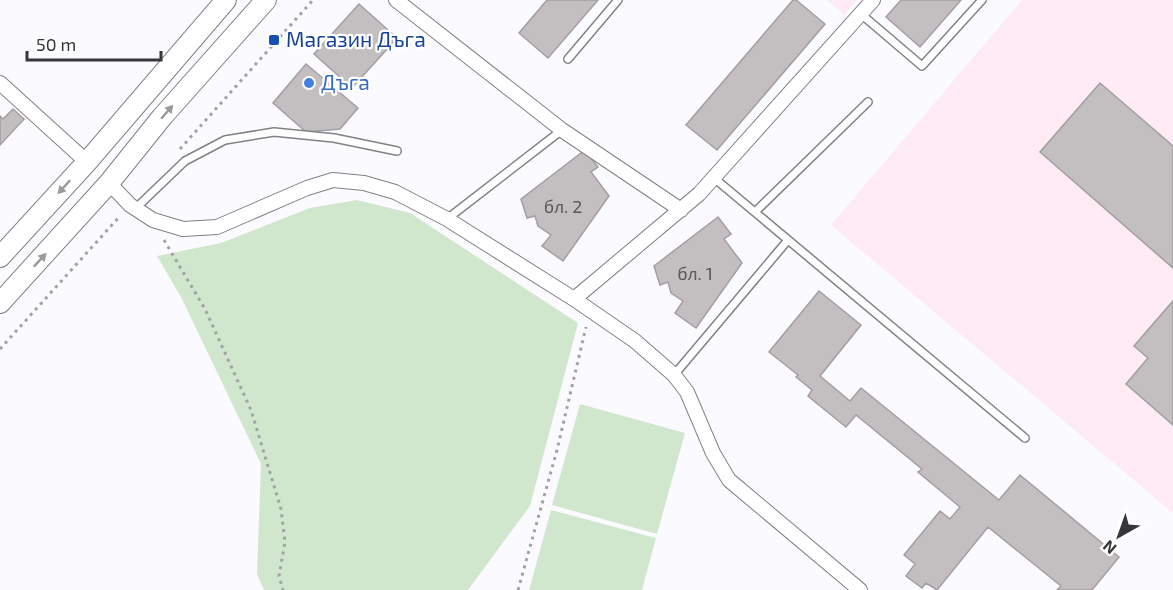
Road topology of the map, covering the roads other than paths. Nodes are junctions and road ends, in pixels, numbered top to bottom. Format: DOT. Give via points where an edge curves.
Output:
graph roads {
  1 [pos="226,0"];
  2 [pos="266,0"];
  3 [pos="396,0"];
  4 [pos="618,0"];
  5 [pos="873,0"];
  6 [pos="982,0"];
  7 [pos="414,5"];
  8 [pos="861,14"];
  9 [pos="568,59"];
  10 [pos="0,83"];
  11 [pos="868,102"];
  12 [pos="562,130"];
  13 [pos="397,151"];
  14 [pos="87,162"];
  15 [pos="714,178"];
  16 [pos="109,183"];
  17 [pos="135,208"];
  18 [pos="681,210"];
  19 [pos="755,212"];
  20 [pos="447,219"];
  21 [pos="788,240"];
  22 [pos="0,257"];
  23 [pos="574,299"];
  24 [pos="0,303"];
  25 [pos="674,375"];
  26 [pos="1025,438"];
  27 [pos="860,590"];
  1 -- 14 [label="main road"];
  16 -- 2 [label="main road, one-way"];
  3 -- 7 [label="street"];
  4 -- 9 [label="lane"];
  5 -- 8 [label="street"];
  6 -- 8 [label="lane" via="922,66"];
  7 -- 12 [label="street"];
  8 -- 15 [label="street"];
  10 -- 14 [label="street"];
  11 -- 19 [label="lane"];
  12 -- 18 [label="street"];
  12 -- 20 [label="lane"];
  13 -- 17 [label="lane" via="334,138 274,132 225,140 185,161"];
  14 -- 16 [label="main road"];
  14 -- 22 [label="main road, one-way"];
  15 -- 18 [label="street"];
  15 -- 19 [label="lane"];
  16 -- 17 [label="street"];
  24 -- 16 [label="main road, one-way"];
  17 -- 20 [label="street" via="153,220 183,229 217,227 333,180 395,192"];
  18 -- 23 [label="street"];
  19 -- 21 [label="lane"];
  20 -- 23 [label="street"];
  21 -- 25 [label="lane"];
  21 -- 26 [label="lane"];
  23 -- 25 [label="street"];
  25 -- 27 [label="street" via="687,392 729,480"];
}
